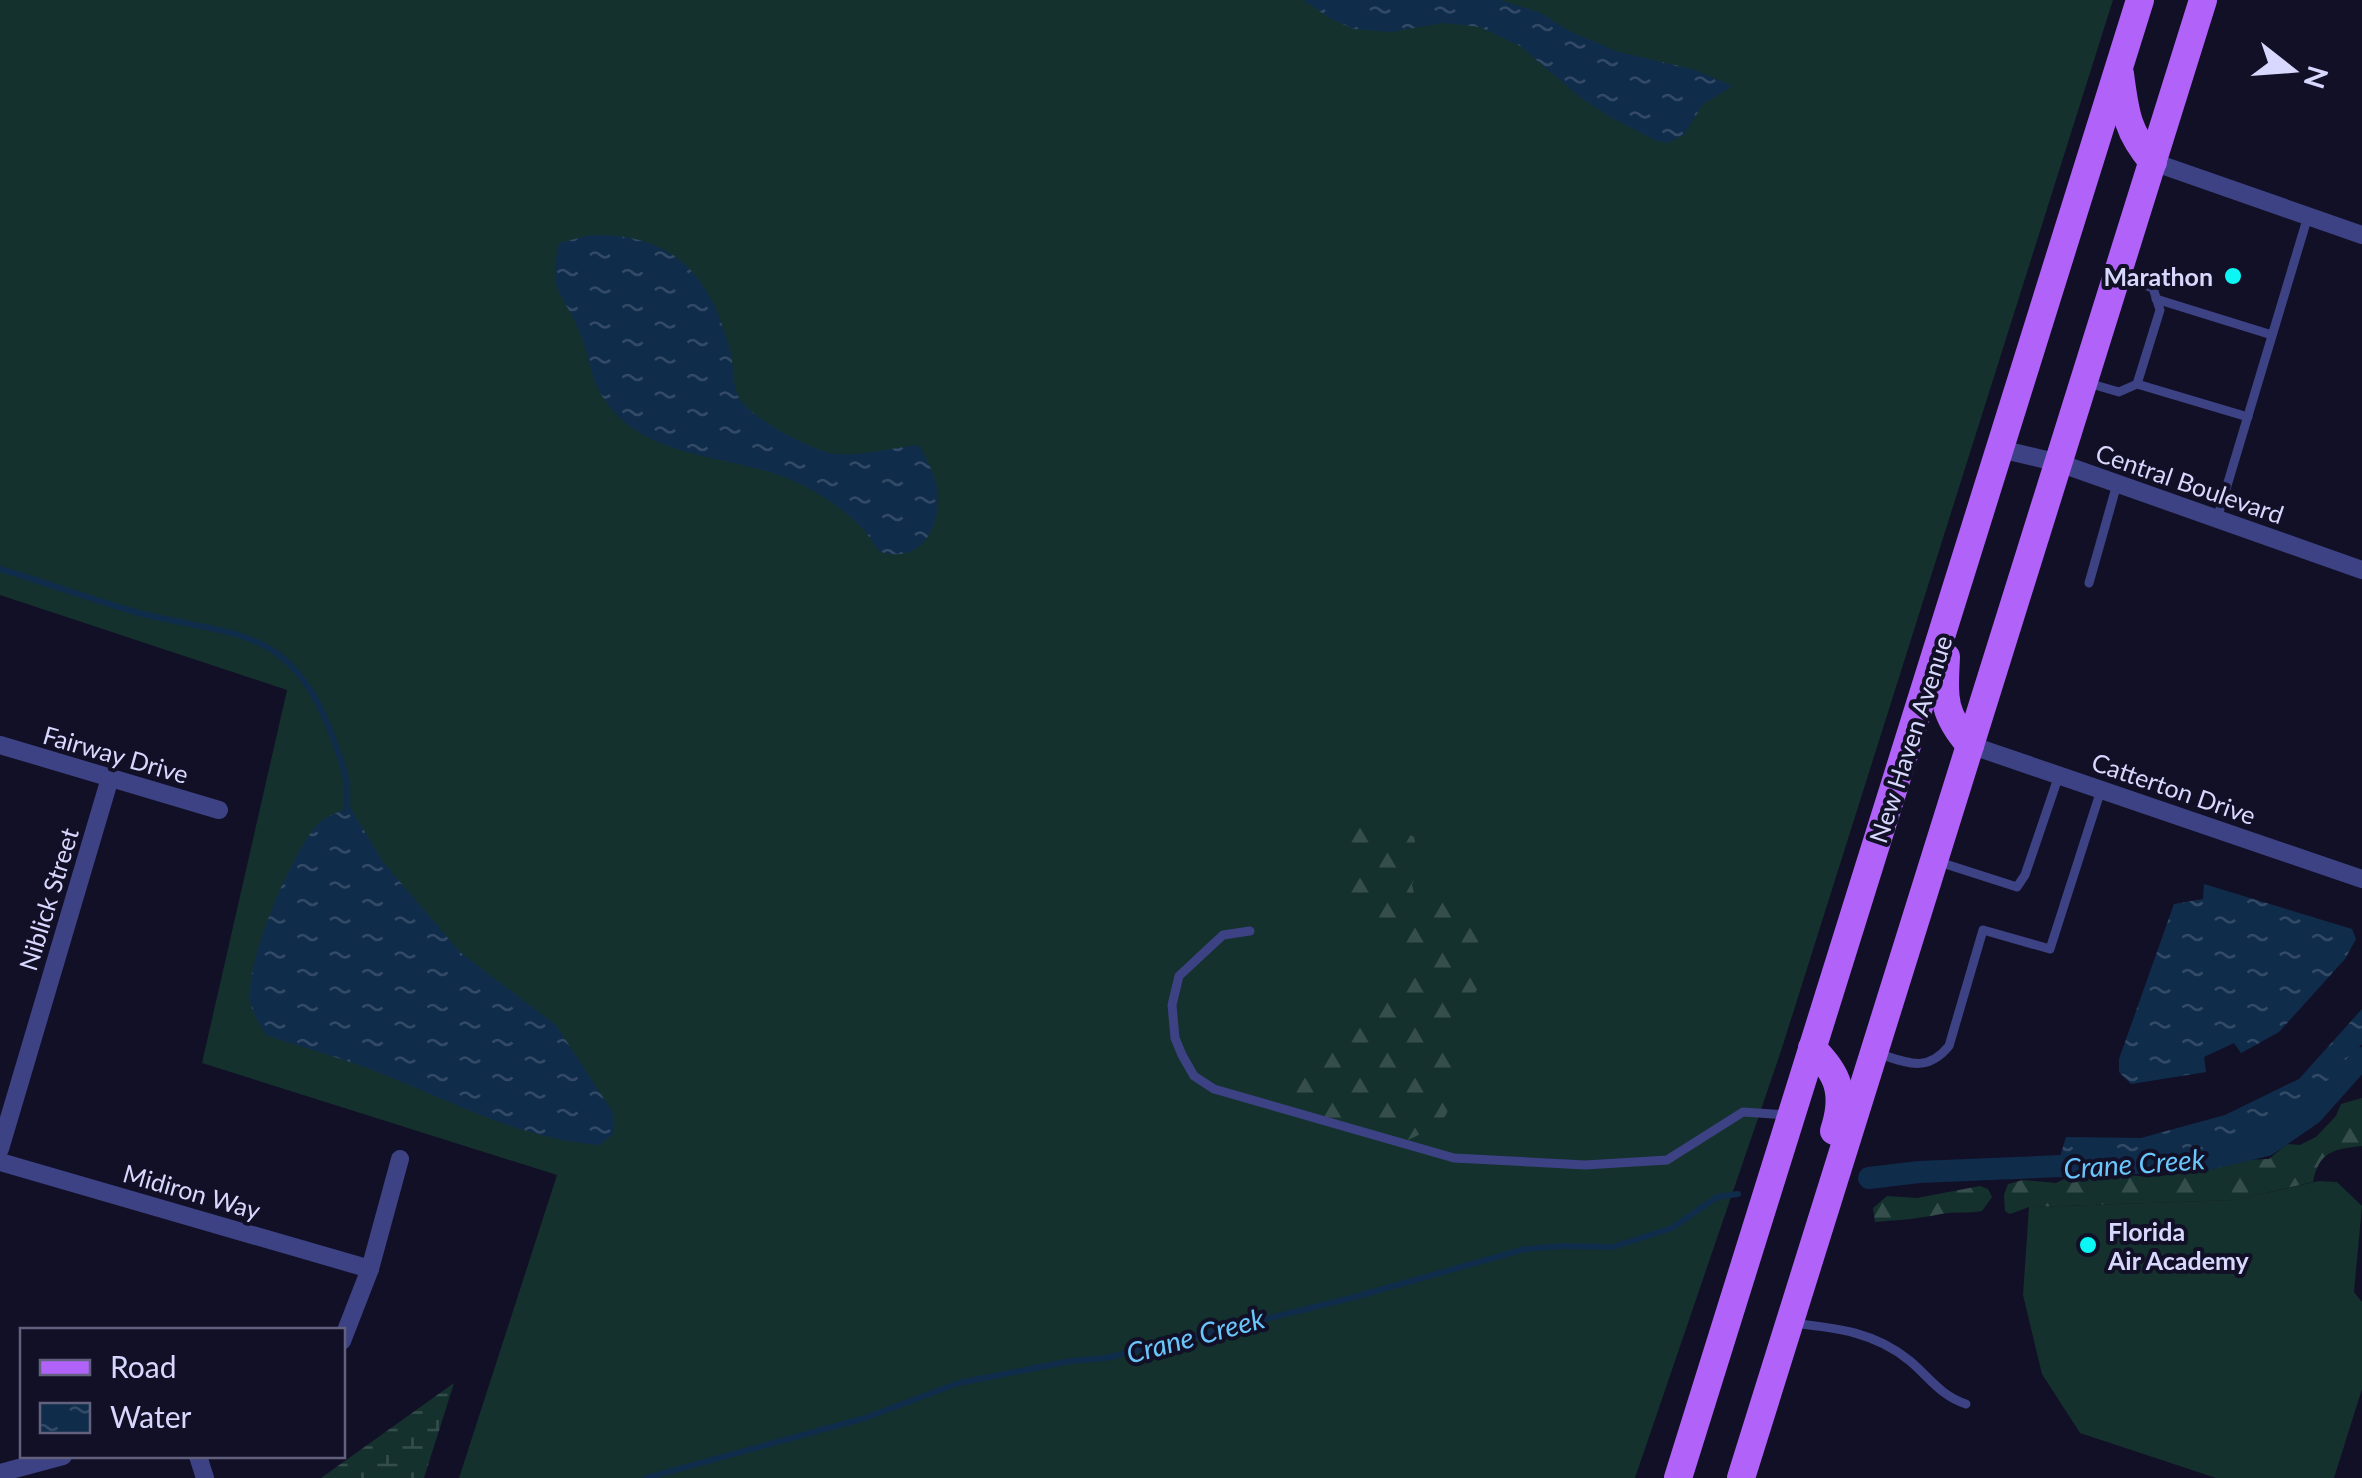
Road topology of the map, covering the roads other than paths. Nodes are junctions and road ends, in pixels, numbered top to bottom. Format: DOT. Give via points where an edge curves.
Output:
graph roads {
  1 [pos="2140,0"];
  2 [pos="2203,0"];
  3 [pos="2119,68"];
  4 [pos="2153,162"];
  5 [pos="2308,216"];
  6 [pos="2362,235"];
  7 [pos="2118,276"];
  8 [pos="2156,299"];
  9 [pos="2272,335"];
  10 [pos="2084,382"];
  11 [pos="2138,384"];
  12 [pos="2248,417"];
  13 [pos="2000,449"];
  14 [pos="2059,464"];
  15 [pos="2116,484"];
  16 [pos="2217,519"];
  17 [pos="2362,570"];
  18 [pos="2089,583"];
  19 [pos="1947,621"];
  20 [pos="0,745"];
  21 [pos="1970,745"];
  22 [pos="2058,775"];
  23 [pos="110,778"];
  24 [pos="2100,790"];
  25 [pos="219,810"];
  26 [pos="1934,860"];
  27 [pos="2362,879"];
  28 [pos="1250,931"];
  29 [pos="1812,1048"];
  30 [pos="1874,1052"];
  31 [pos="1791,1115"];
  32 [pos="0,1149"];
  33 [pos="400,1159"];
  34 [pos="0,1162"];
  35 [pos="370,1268"];
  36 [pos="1790,1323"];
  37 [pos="345,1333"];
  38 [pos="1778,1359"];
  39 [pos="1966,1404"];
  40 [pos="56,1458"];
  41 [pos="0,1474"];
  42 [pos="1678,1478"];
  43 [pos="1741,1478"];
  1 -- 3 [label="main road, New Haven Avenue"];
  2 -- 4 [label="main road"];
  3 -- 4 [label="main road" via="2127,122"];
  3 -- 13 [label="main road, New Haven Avenue"];
  4 -- 5 [label="street"];
  4 -- 7 [label="main road"];
  5 -- 6 [label="street"];
  5 -- 9 [label="lane"];
  7 -- 8 [label="lane" via="2153,288"];
  7 -- 10 [label="main road"];
  8 -- 9 [label="lane"];
  8 -- 11 [label="lane" via="2160,310"];
  9 -- 12 [label="lane"];
  10 -- 11 [label="lane" via="2119,392"];
  10 -- 14 [label="main road"];
  11 -- 12 [label="lane"];
  12 -- 16 [label="lane"];
  13 -- 14 [label="street, Central Boulevard"];
  13 -- 19 [label="main road, New Haven Avenue"];
  14 -- 15 [label="street, Central Boulevard"];
  14 -- 21 [label="main road"];
  15 -- 16 [label="street, Central Boulevard"];
  15 -- 18 [label="lane"];
  16 -- 17 [label="street, Central Boulevard"];
  19 -- 21 [label="main road" via="1944,700 1952,724"];
  19 -- 29 [label="main road, New Haven Avenue"];
  20 -- 23 [label="street, Fairway Drive"];
  21 -- 22 [label="street, Catterton Drive"];
  21 -- 26 [label="main road"];
  22 -- 24 [label="street, Catterton Drive"];
  22 -- 26 [label="lane" via="2017,886"];
  23 -- 25 [label="street, Fairway Drive"];
  23 -- 32 [label="street, Niblick Street"];
  24 -- 27 [label="street, Catterton Drive"];
  24 -- 30 [label="lane" via="2050,949 1983,930 1949,1046 1939,1058 1926,1064"];
  26 -- 30 [label="main road"];
  28 -- 31 [label="lane" via="1223,935 1179,976 1172,1005 1182,1055 1194,1076 1214,1089 1454,1158 1585,1165 1667,1160 1743,1112"];
  29 -- 31 [label="main road, New Haven Avenue"];
  29 -- 38 [label="main road" via="1830,1066 1840,1104 1785,1282"];
  30 -- 36 [label="main road"];
  31 -- 42 [label="main road, New Haven Avenue"];
  33 -- 35 [label="street"];
  34 -- 35 [label="street, Midiron Way"];
  35 -- 37 [label="street"];
  36 -- 38 [label="main road"];
  36 -- 39 [label="lane" via="1880,1340 1947,1398"];
  38 -- 43 [label="main road"];
  40 -- 41 [label="street"];
}
